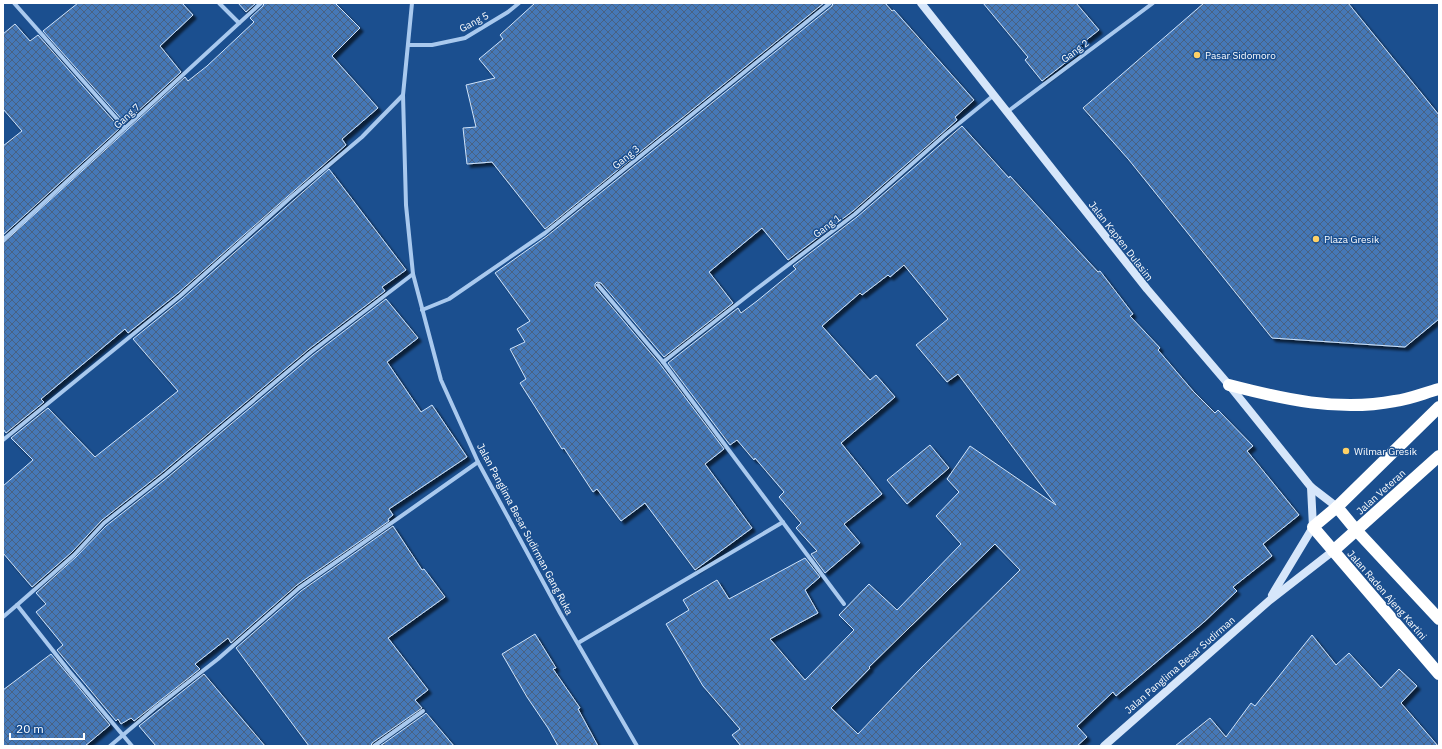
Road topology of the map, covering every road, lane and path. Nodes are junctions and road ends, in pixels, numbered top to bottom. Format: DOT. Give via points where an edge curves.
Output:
graph roads {
  1 [pos="14,3"];
  2 [pos="219,3"];
  3 [pos="261,3"];
  4 [pos="412,3"];
  5 [pos="519,3"];
  6 [pos="830,3"];
  7 [pos="921,3"];
  8 [pos="1153,3"];
  9 [pos="239,23"];
  10 [pos="408,44"];
  11 [pos="403,95"];
  12 [pos="994,95"];
  13 [pos="1007,112"];
  14 [pos="126,128"];
  15 [pos="3,240"];
  16 [pos="413,274"];
  17 [pos="598,285"];
  18 [pos="422,310"];
  19 [pos="663,362"];
  20 [pos="1229,385"];
  21 [pos="1439,389"];
  22 [pos="1439,407"];
  23 [pos="3,440"];
  24 [pos="1439,456"];
  25 [pos="478,462"];
  26 [pos="1311,487"];
  27 [pos="1337,507"];
  28 [pos="783,522"];
  29 [pos="1313,528"];
  30 [pos="1356,530"];
  31 [pos="1333,551"];
  32 [pos="1270,600"];
  33 [pos="844,604"];
  34 [pos="17,605"];
  35 [pos="3,617"];
  36 [pos="1439,619"];
  37 [pos="578,643"];
  38 [pos="1439,674"];
  39 [pos="423,711"];
  40 [pos="123,734"];
  41 [pos="110,746"];
  42 [pos="132,746"];
  43 [pos="374,746"];
  44 [pos="637,746"];
  45 [pos="1104,746"];
  1 -- 14 [label="street"];
  2 -- 9 [label="street"];
  3 -- 9 [label="street, Gang 7"];
  4 -- 10 [label="street, Jalan Panglima Besar Sudirman Gang Ruka"];
  5 -- 10 [label="street, Gang 5" via="465,38 432,44"];
  6 -- 18 [label="street, Gang 3" via="545,233 449,299"];
  7 -- 12 [label="main road, Jalan Kapten Dulasim"];
  8 -- 13 [label="street, Gang 2"];
  9 -- 14 [label="street, Gang 7"];
  10 -- 11 [label="street, Jalan Panglima Besar Sudirman Gang Ruka"];
  11 -- 16 [label="street, Jalan Panglima Besar Sudirman Gang Ruka" via="406,205"];
  11 -- 23 [label="street" via="362,137 180,296"];
  12 -- 13 [label="main road, Jalan Kapten Dulasim"];
  12 -- 19 [label="street, Gang 1" via="855,214"];
  13 -- 20 [label="main road, Jalan Kapten Dulasim" via="1146,289"];
  14 -- 15 [label="street, Gang 7"];
  16 -- 18 [label="street, Jalan Panglima Besar Sudirman Gang Ruka"];
  16 -- 34 [label="street" via="311,352 104,523 74,555"];
  17 -- 19 [label="street"];
  18 -- 25 [label="street, Jalan Panglima Besar Sudirman Gang Ruka" via="441,380"];
  19 -- 28 [label="street"];
  20 -- 21 [label="highway" via="1283,399 1352,406 1395,401"];
  20 -- 26 [label="main road, Jalan Kapten Dulasim"];
  22 -- 27 [label="highway, Jalan Veteran"];
  24 -- 30 [label="highway, Jalan Veteran"];
  25 -- 37 [label="street, Jalan Panglima Besar Sudirman Gang Ruka"];
  25 -- 40 [label="street" via="299,588 218,659"];
  26 -- 27 [label="main road, Jalan Kapten Dulasim"];
  26 -- 29 [label="main road"];
  27 -- 29 [label="highway, Jalan Veteran"];
  27 -- 30 [label="highway, Jalan Raden Ajeng Kartini"];
  28 -- 33 [label="street"];
  28 -- 37 [label="street"];
  29 -- 31 [label="highway, Jalan Raden Ajeng Kartini"];
  29 -- 32 [label="main road, Jalan Panglima Besar Sudirman"];
  30 -- 31 [label="highway, Jalan Veteran"];
  30 -- 36 [label="highway, Jalan Raden Ajeng Kartini"];
  31 -- 32 [label="main road, Jalan Panglima Besar Sudirman"];
  31 -- 38 [label="highway, Jalan Raden Ajeng Kartini"];
  32 -- 45 [label="main road, Jalan Panglima Besar Sudirman"];
  34 -- 35 [label="street"];
  34 -- 40 [label="street"];
  37 -- 44 [label="street, Jalan Panglima Besar Sudirman Gang Ruka"];
  39 -- 43 [label="street"];
  40 -- 41 [label="street"];
  40 -- 42 [label="street"];
}
